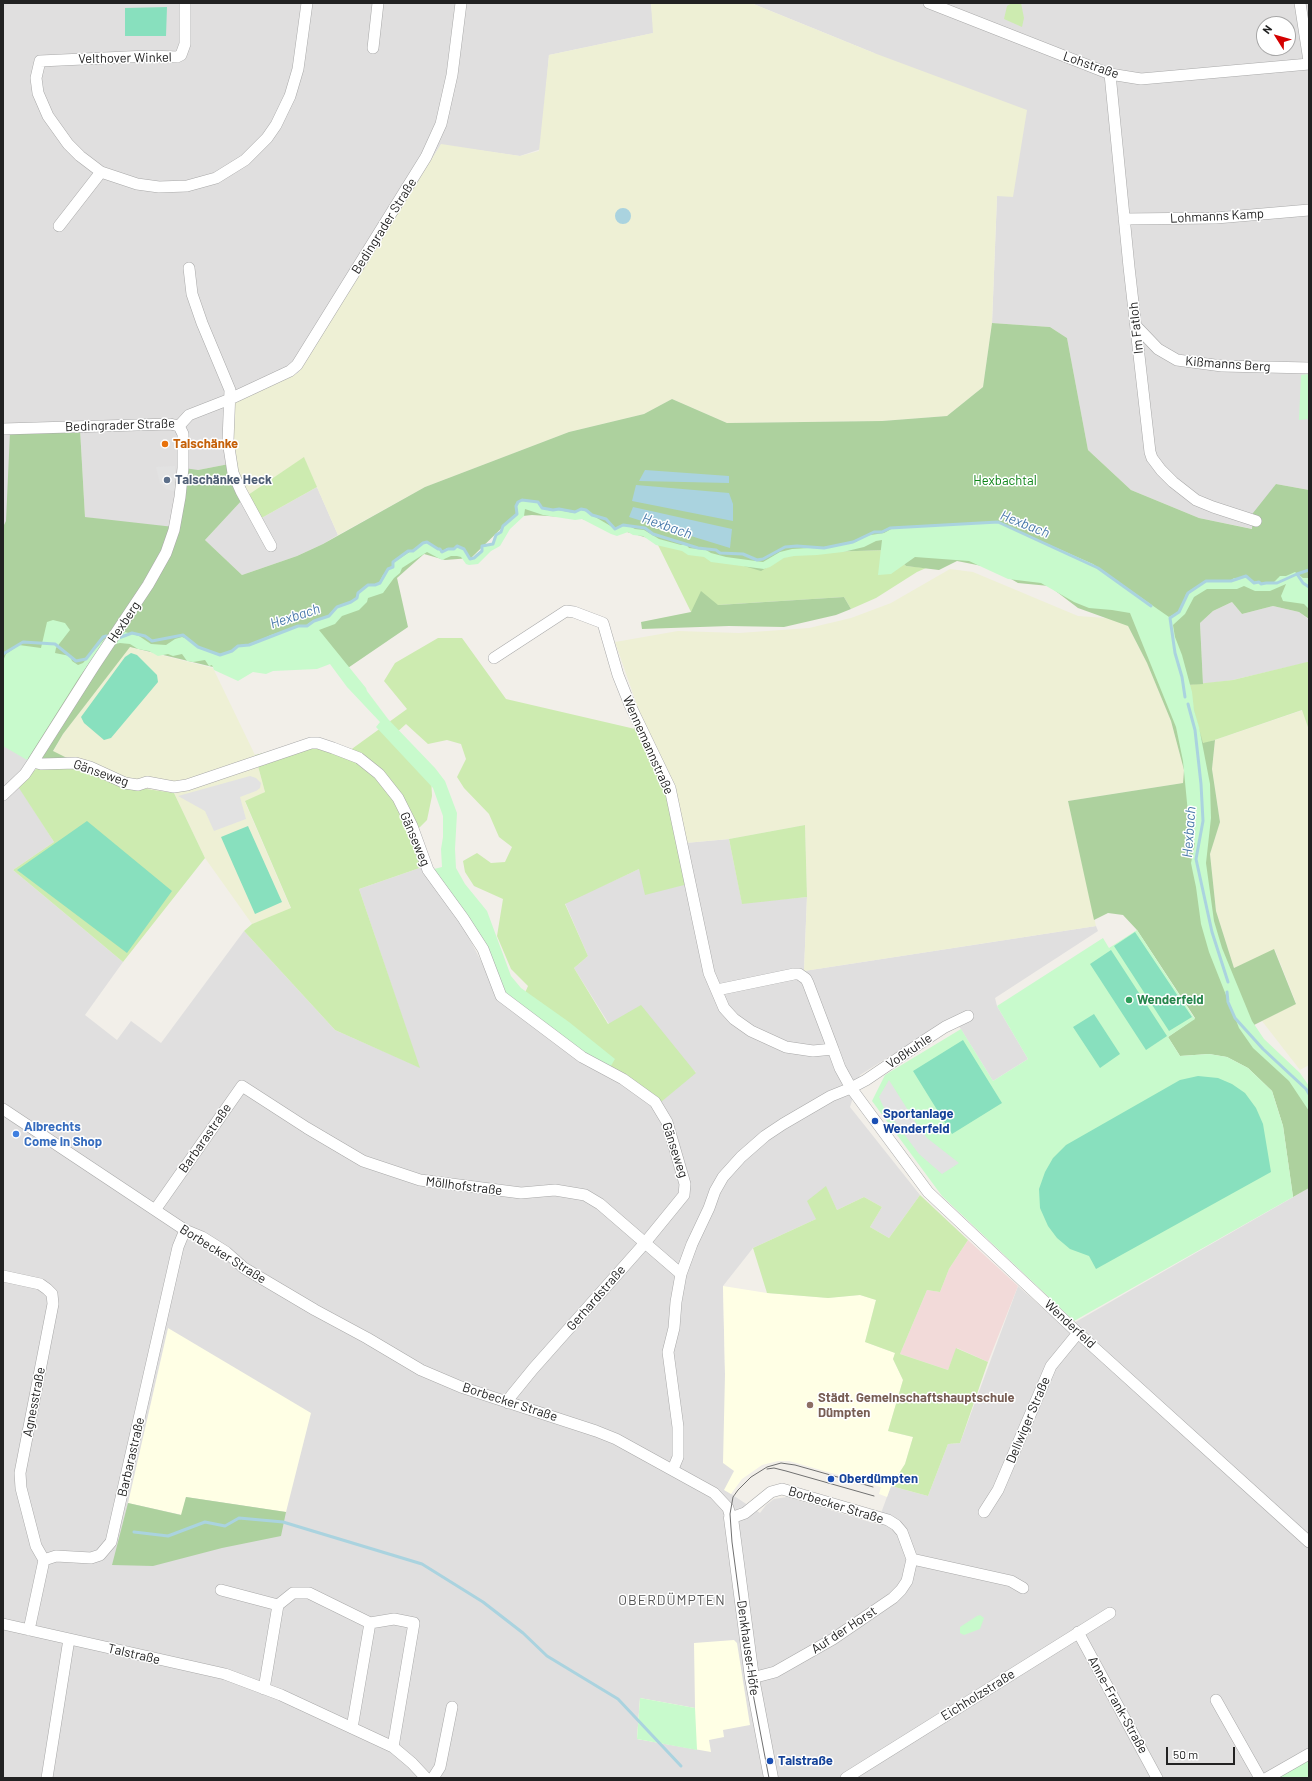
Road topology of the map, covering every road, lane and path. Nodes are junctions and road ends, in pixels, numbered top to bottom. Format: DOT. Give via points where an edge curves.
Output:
graph roads {
  1 [pos="185,3"];
  2 [pos="307,3"];
  3 [pos="378,3"];
  4 [pos="461,3"];
  5 [pos="929,3"];
  6 [pos="1300,3"];
  7 [pos="373,48"];
  8 [pos="1309,63"];
  9 [pos="1110,74"];
  10 [pos="101,172"];
  11 [pos="1309,210"];
  12 [pos="1124,219"];
  13 [pos="59,226"];
  14 [pos="189,268"];
  15 [pos="1136,326"];
  16 [pos="1309,368"];
  17 [pos="230,399"];
  18 [pos="179,426"];
  19 [pos="3,429"];
  20 [pos="1256,521"];
  21 [pos="271,546"];
  22 [pos="494,658"];
  23 [pos="33,762"];
  24 [pos="3,796"];
  25 [pos="717,990"];
  26 [pos="968,1016"];
  27 [pos="833,1049"];
  28 [pos="242,1086"];
  29 [pos="851,1088"];
  30 [pos="4,1112"];
  31 [pos="684,1194"];
  32 [pos="155,1210"];
  33 [pos="185,1230"];
  34 [pos="644,1244"];
  35 [pos="681,1274"];
  36 [pos="3,1276"];
  37 [pos="1078,1333"];
  38 [pos="508,1403"];
  39 [pos="673,1470"];
  40 [pos="984,1512"];
  41 [pos="731,1518"];
  42 [pos="1309,1542"];
  43 [pos="912,1559"];
  44 [pos="44,1560"];
  45 [pos="1023,1588"];
  46 [pos="221,1590"];
  47 [pos="278,1605"];
  48 [pos="1110,1613"];
  49 [pos="370,1623"];
  50 [pos="3,1624"];
  51 [pos="30,1630"];
  52 [pos="1078,1632"];
  53 [pos="69,1639"];
  54 [pos="752,1678"];
  55 [pos="264,1689"];
  56 [pos="1216,1700"];
  57 [pos="452,1707"];
  58 [pos="352,1728"];
  59 [pos="393,1747"];
  60 [pos="1309,1754"];
  61 [pos="47,1778"];
  62 [pos="426,1778"];
  63 [pos="433,1778"];
  64 [pos="771,1778"];
  65 [pos="846,1778"];
  66 [pos="1157,1778"];
  67 [pos="1260,1778"];
  68 [pos="1267,1778"];
  1 -- 10 [label="street, Velthover Winkel" via="185,44 181,55 176,57 40,60 36,78 38,93 48,116 68,144"];
  2 -- 10 [label="street" via="300,58 290,96 267,138 245,160 216,178 187,186 159,187 137,184"];
  3 -- 7 [label="street"];
  4 -- 17 [label="street, Bedingrader Straße" via="454,68 444,112 420,170 294,369"];
  5 -- 9 [label="street, Lohstraße"];
  6 -- 8 [label="street"];
  8 -- 9 [label="street, Lohstraße" via="1141,79"];
  9 -- 12 [label="street, Im Fatloh"];
  10 -- 13 [label="street"];
  11 -- 12 [label="street, Lohmanns Kamp" via="1216,218"];
  12 -- 15 [label="street, Im Fatloh"];
  14 -- 17 [label="street" via="192,294 229,386"];
  15 -- 16 [label="street, Kißmanns Berg" via="1158,349 1177,360 1222,366"];
  15 -- 20 [label="street, Im Fatloh" via="1148,446 1157,465 1196,500"];
  17 -- 18 [label="street, Bedingrader Straße" via="189,415"];
  17 -- 21 [label="street" via="228,441 231,463 241,491"];
  18 -- 19 [label="street, Bedingrader Straße" via="170,424"];
  18 -- 23 [label="street, Hexberg" via="182,434 183,468 174,530 166,554"];
  22 -- 25 [label="street, Wennemannstraße" via="566,611 603,623 618,675 630,705 670,788 709,973"];
  23 -- 24 [label="street, Hexberg" via="20,780"];
  23 -- 31 [label="street, Gänseweg" via="76,763 125,783 147,782 174,787 187,785 311,743 334,748 366,763 379,774 398,798 412,826 428,870 483,949 501,996 582,1057 624,1079 655,1102 667,1122 685,1184"];
  25 -- 27 [label="street, Wennemannstraße" via="724,1008 751,1031 786,1047 813,1051"];
  25 -- 27 [label="street" via="799,974 808,983"];
  26 -- 29 [label="street, Voßkuhle" via="945,1027"];
  27 -- 29 [label="street"];
  28 -- 32 [label="street, Barbarastraße"];
  28 -- 34 [label="street, Möllhofstraße" via="364,1161 420,1180 521,1193 555,1190 585,1195 600,1204"];
  29 -- 35 [label="street" via="831,1096 782,1124 765,1136 723,1177"];
  29 -- 37 [label="street, Wenderfeld" via="928,1192"];
  30 -- 32 [label="street, Borbecker Straße"];
  31 -- 34 [label="street, Gerhardstraße"];
  32 -- 33 [label="street, Borbecker Straße"];
  33 -- 38 [label="street, Borbecker Straße" via="202,1237 226,1252 244,1268 421,1370"];
  33 -- 44 [label="street, Barbarastraße" via="178,1247 111,1542 100,1555 91,1558 56,1556"];
  34 -- 35 [label="street, Möllhofstraße"];
  34 -- 38 [label="street, Gerhardstraße" via="533,1369 510,1396"];
  35 -- 39 [label="street" via="668,1352 678,1427 678,1457"];
  36 -- 44 [label="street, Agnesstraße" via="40,1284 52,1294 53,1304 20,1473 21,1488 36,1546"];
  37 -- 40 [label="street, Dellwiger Straße" via="1051,1366 998,1490"];
  37 -- 42 [label="street, Wenderfeld"];
  38 -- 39 [label="street, Borbecker Straße" via="616,1439"];
  39 -- 41 [label="street, Borbecker Straße" via="719,1498 728,1508"];
  41 -- 43 [label="street, Borbecker Straße" via="745,1513 771,1492 788,1490 888,1520 902,1532"];
  41 -- 54 [label="street, Denkhauser Höfe"];
  43 -- 45 [label="street" via="1011,1581"];
  43 -- 54 [label="street, Auf der Horst" via="907,1581 893,1598 833,1639 775,1672"];
  44 -- 51 [label="street"];
  46 -- 47 [label="street"];
  47 -- 49 [label="street" via="293,1593 309,1593"];
  47 -- 55 [label="street"];
  48 -- 52 [label="street, Eichholzstraße"];
  49 -- 58 [label="street"];
  49 -- 59 [label="street" via="394,1618 414,1623"];
  50 -- 51 [label="street, Talstraße"];
  51 -- 53 [label="street, Talstraße"];
  52 -- 65 [label="street, Eichholzstraße"];
  52 -- 66 [label="street, Anne-Frank-Straße"];
  53 -- 55 [label="street, Talstraße" via="225,1674"];
  53 -- 61 [label="street"];
  54 -- 64 [label="street, Denkhauser Höfe"];
  55 -- 58 [label="street, Talstraße" via="281,1694"];
  56 -- 67 [label="street"];
  57 -- 63 [label="street" via="440,1767"];
  58 -- 59 [label="street, Talstraße"];
  59 -- 62 [label="street, Talstraße"];
  60 -- 68 [label="street"];
}
